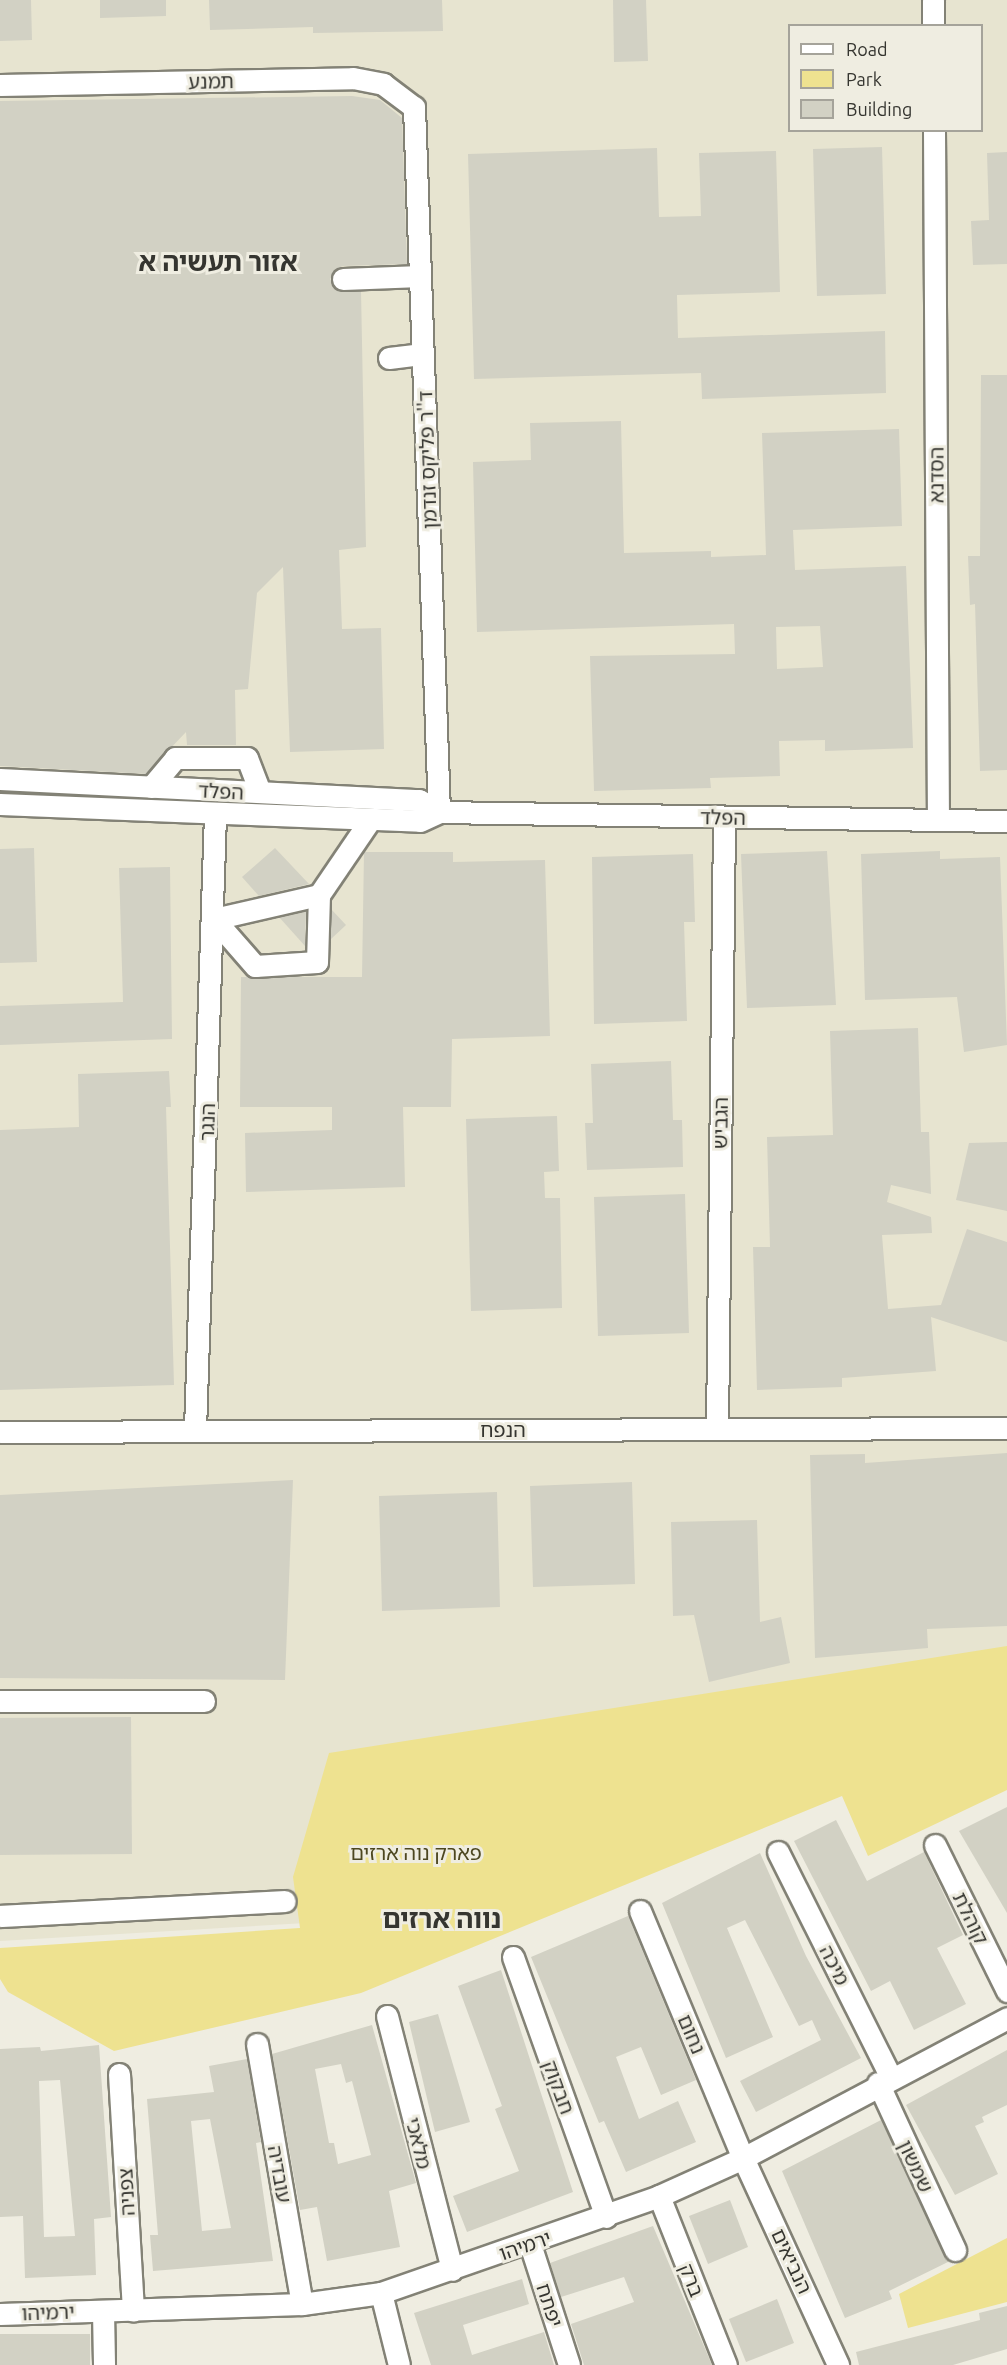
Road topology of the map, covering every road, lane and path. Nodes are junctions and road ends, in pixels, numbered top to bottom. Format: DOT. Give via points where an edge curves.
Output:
graph roads {
  1 [pos="933,0"];
  2 [pos="933,24"];
  3 [pos="0,85"];
  4 [pos="414,107"];
  5 [pos="934,132"];
  6 [pos="420,276"];
  7 [pos="344,279"];
  8 [pos="423,354"];
  9 [pos="388,357"];
  10 [pos="0,779"];
  11 [pos="151,787"];
  12 [pos="260,792"];
  13 [pos="0,804"];
  14 [pos="439,812"];
  15 [pos="215,815"];
  16 [pos="723,817"];
  17 [pos="370,819"];
  18 [pos="938,820"];
  19 [pos="1007,821"];
  20 [pos="318,895"];
  21 [pos="214,919"];
  22 [pos="1007,1428"];
  23 [pos="717,1429"];
  24 [pos="195,1430"];
  25 [pos="0,1432"];
  26 [pos="0,1701"];
  27 [pos="204,1701"];
  28 [pos="935,1845"];
  29 [pos="778,1851"];
  30 [pos="285,1901"];
  31 [pos="7,1910"];
  32 [pos="640,1911"];
  33 [pos="513,1958"];
  34 [pos="1007,1991"];
  35 [pos="387,2016"];
  36 [pos="1007,2018"];
  37 [pos="257,2044"];
  38 [pos="119,2074"];
  39 [pos="885,2080"];
  40 [pos="743,2158"];
  41 [pos="659,2196"];
  42 [pos="606,2217"];
  43 [pos="530,2244"];
  44 [pos="955,2250"];
  45 [pos="452,2270"];
  46 [pos="381,2294"];
  47 [pos="302,2304"];
  48 [pos="103,2311"];
  49 [pos="133,2311"];
  50 [pos="0,2314"];
  51 [pos="104,2365"];
  52 [pos="399,2365"];
  53 [pos="569,2365"];
  54 [pos="726,2365"];
  55 [pos="838,2365"];
  1 -- 2 [label="street"];
  3 -- 4 [label="street, תמנע" via="353,78 383,84"];
  4 -- 6 [label="street, ד''ר פליקס זנדמן"];
  5 -- 18 [label="street, הסדנא"];
  6 -- 7 [label="street"];
  6 -- 8 [label="street, ד''ר פליקס זנדמן"];
  8 -- 9 [label="street"];
  8 -- 14 [label="street, ד''ר פליקס זנדמן"];
  10 -- 11 [label="street, הפלד"];
  11 -- 12 [label="street, הפלד"];
  11 -- 12 [label="street" via="175,758 247,758"];
  12 -- 14 [label="street, הפלד" via="419,800"];
  13 -- 15 [label="street, הפלד"];
  14 -- 16 [label="street, הפלד"];
  14 -- 17 [label="street, הפלד" via="420,821"];
  15 -- 17 [label="street, הפלד"];
  15 -- 21 [label="street, הנגר"];
  16 -- 18 [label="street, הפלד"];
  16 -- 23 [label="street, הגביש"];
  17 -- 20 [label="street"];
  18 -- 19 [label="street, הפלד"];
  20 -- 21 [label="street"];
  20 -- 21 [label="street" via="317,962 255,966"];
  21 -- 24 [label="street, הנגר"];
  22 -- 23 [label="street, הנפח"];
  23 -- 24 [label="street, הנפח"];
  24 -- 25 [label="street, הנפח"];
  26 -- 27 [label="street"];
  28 -- 34 [label="street, קוהלת"];
  29 -- 39 [label="street, מיכה"];
  30 -- 31 [label="street"];
  32 -- 40 [label="street, נחום"];
  33 -- 42 [label="street, חבקוק"];
  35 -- 45 [label="street, מלאכי"];
  36 -- 39 [label="street, ירמיהו"];
  37 -- 47 [label="street, עובדיה"];
  38 -- 49 [label="street, צפניה"];
  39 -- 40 [label="street, ירמיהו"];
  39 -- 44 [label="street, שמשון"];
  40 -- 41 [label="street, ירמיהו"];
  40 -- 55 [label="street, הנביאים"];
  41 -- 42 [label="street, ירמיהו"];
  41 -- 54 [label="street, ברק"];
  42 -- 43 [label="street, ירמיהו"];
  43 -- 45 [label="street, ירמיהו"];
  43 -- 53 [label="street, יפתח"];
  45 -- 46 [label="street, ירמיהו"];
  46 -- 47 [label="street, ירמיהו"];
  46 -- 52 [label="street"];
  47 -- 49 [label="street, ירמיהו"];
  48 -- 49 [label="street, ירמיהו"];
  48 -- 50 [label="street, ירמיהו"];
  48 -- 51 [label="street"];
}
